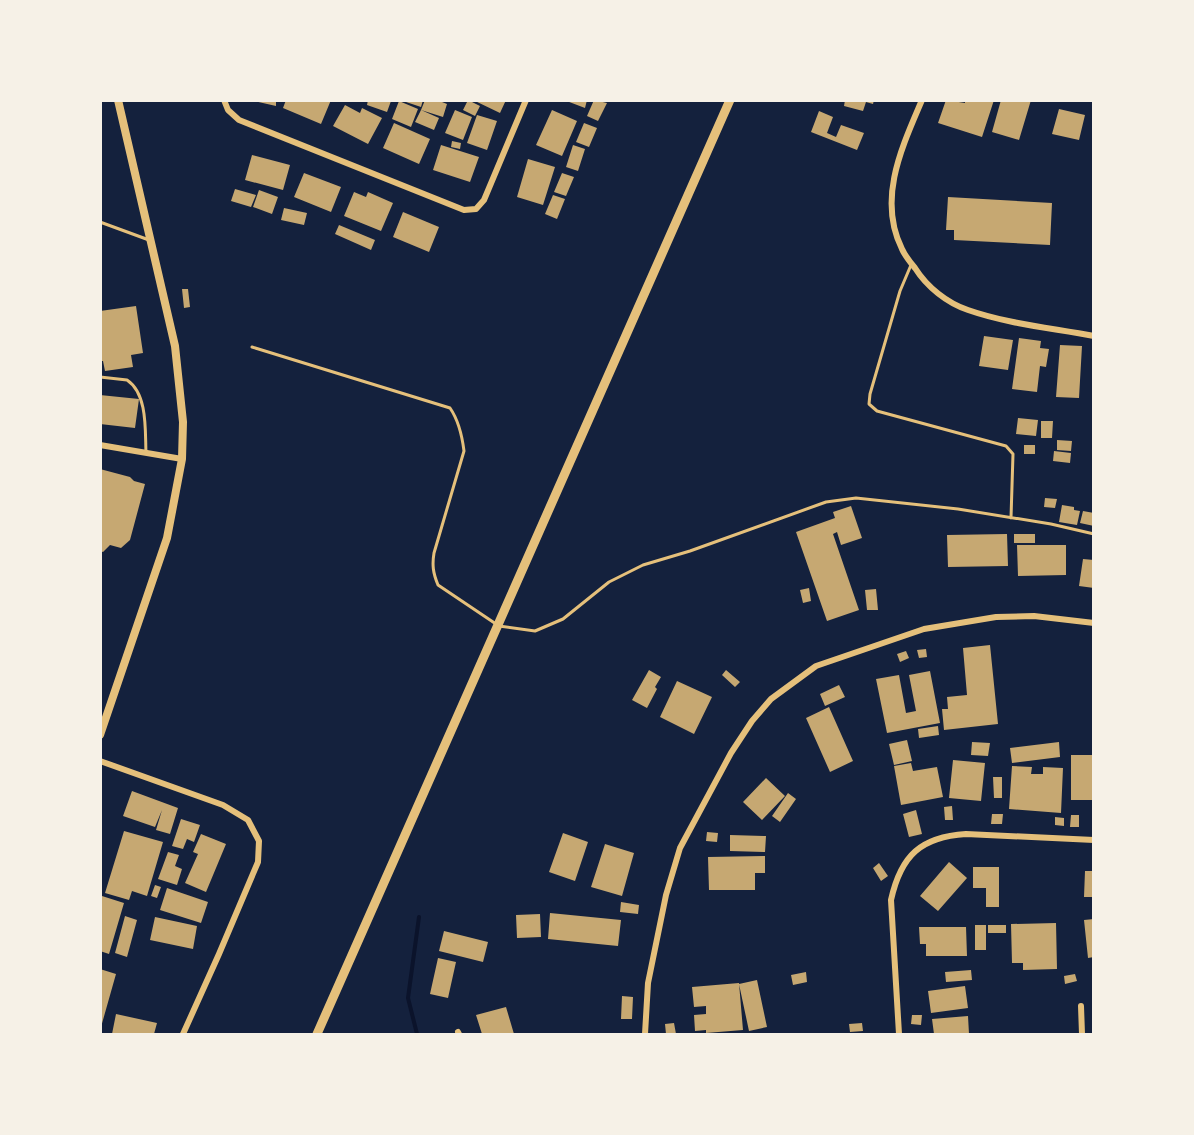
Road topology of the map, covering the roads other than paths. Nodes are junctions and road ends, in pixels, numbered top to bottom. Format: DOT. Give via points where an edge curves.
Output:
graph roads {
  1 [pos="117,100"];
  2 [pos="224,100"];
  3 [pos="526,100"];
  4 [pos="730,100"];
  5 [pos="922,100"];
  6 [pos="100,222"];
  7 [pos="151,241"];
  8 [pos="911,263"];
  9 [pos="1094,336"];
  10 [pos="252,347"];
  11 [pos="100,377"];
  12 [pos="100,445"];
  13 [pos="146,453"];
  14 [pos="182,459"];
  15 [pos="1011,518"];
  16 [pos="1094,534"];
  17 [pos="1094,623"];
  18 [pos="499,626"];
  19 [pos="100,735"];
  20 [pos="100,761"];
  21 [pos="1094,840"];
  22 [pos="1081,1006"];
  23 [pos="183,1035"];
  24 [pos="317,1035"];
  25 [pos="645,1035"];
  26 [pos="899,1035"];
  27 [pos="1082,1035"];
  1 -- 7 [label="street"];
  2 -- 3 [label="street" via="239,120 464,210 476,209 484,200"];
  4 -- 18 [label="main road"];
  5 -- 8 [label="street" via="899,152 891,204 899,242"];
  6 -- 7 [label="lane"];
  7 -- 14 [label="street" via="175,346 183,423"];
  8 -- 9 [label="street" via="939,295 966,310"];
  8 -- 15 [label="lane" via="869,404 877,411 1006,446 1013,454"];
  10 -- 18 [label="lane" via="450,408 457,419 464,451 434,553 434,575 438,585"];
  11 -- 13 [label="lane" via="127,380 138,392"];
  12 -- 13 [label="street"];
  13 -- 14 [label="street"];
  14 -- 19 [label="street" via="167,538"];
  15 -- 16 [label="lane"];
  15 -- 18 [label="lane" via="856,498 825,502 643,565 609,582 562,619 535,631"];
  17 -- 25 [label="street" via="1005,617 924,629 816,666 771,699 731,753 680,848 648,983"];
  18 -- 24 [label="main road"];
  20 -- 23 [label="street" via="223,805 248,820 260,841 258,862"];
  21 -- 26 [label="street" via="945,835 931,840 909,857 896,879 891,900"];
  22 -- 27 [label="street"];
}
